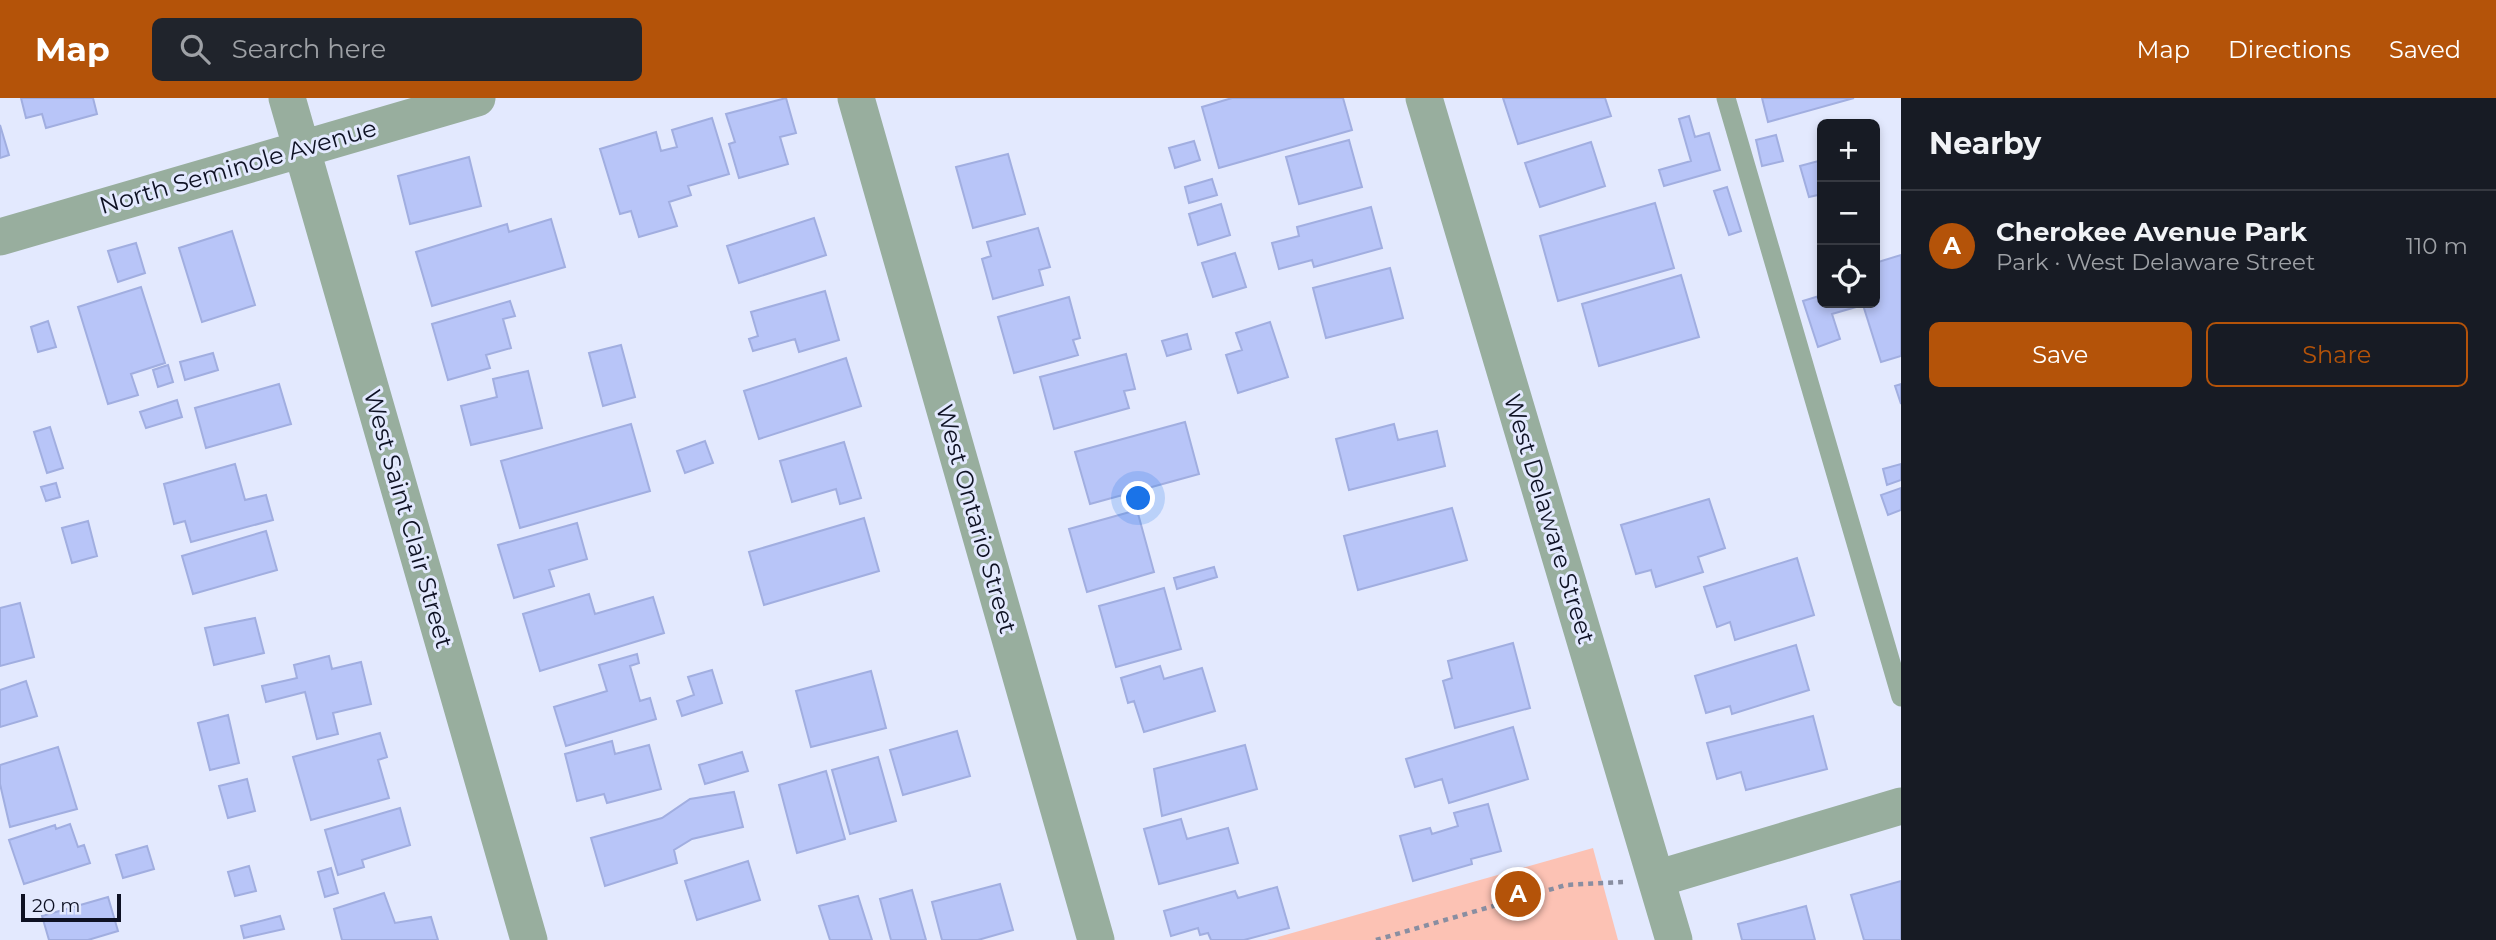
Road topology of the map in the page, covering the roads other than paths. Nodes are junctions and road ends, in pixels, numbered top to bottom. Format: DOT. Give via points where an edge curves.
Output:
graph roads {
  1 [pos="287,98"];
  2 [pos="477,98"];
  3 [pos="856,98"];
  4 [pos="1424,98"];
  5 [pos="1726,98"];
  6 [pos="302,149"];
  7 [pos="0,237"];
  8 [pos="1901,697"];
  9 [pos="1901,806"];
  10 [pos="1656,879"];
  11 [pos="529,940"];
  12 [pos="1096,940"];
  13 [pos="1674,940"];
  1 -- 6 [label="street, West Saint Clair Street"];
  2 -- 6 [label="street, North Seminole Avenue"];
  3 -- 12 [label="street, West Ontario Street"];
  4 -- 10 [label="street, West Delaware Street"];
  5 -- 8 [label="lane"];
  6 -- 7 [label="street, North Seminole Avenue"];
  6 -- 11 [label="street, West Saint Clair Street"];
  9 -- 10 [label="street"];
  10 -- 13 [label="street, West Delaware Street"];
}
